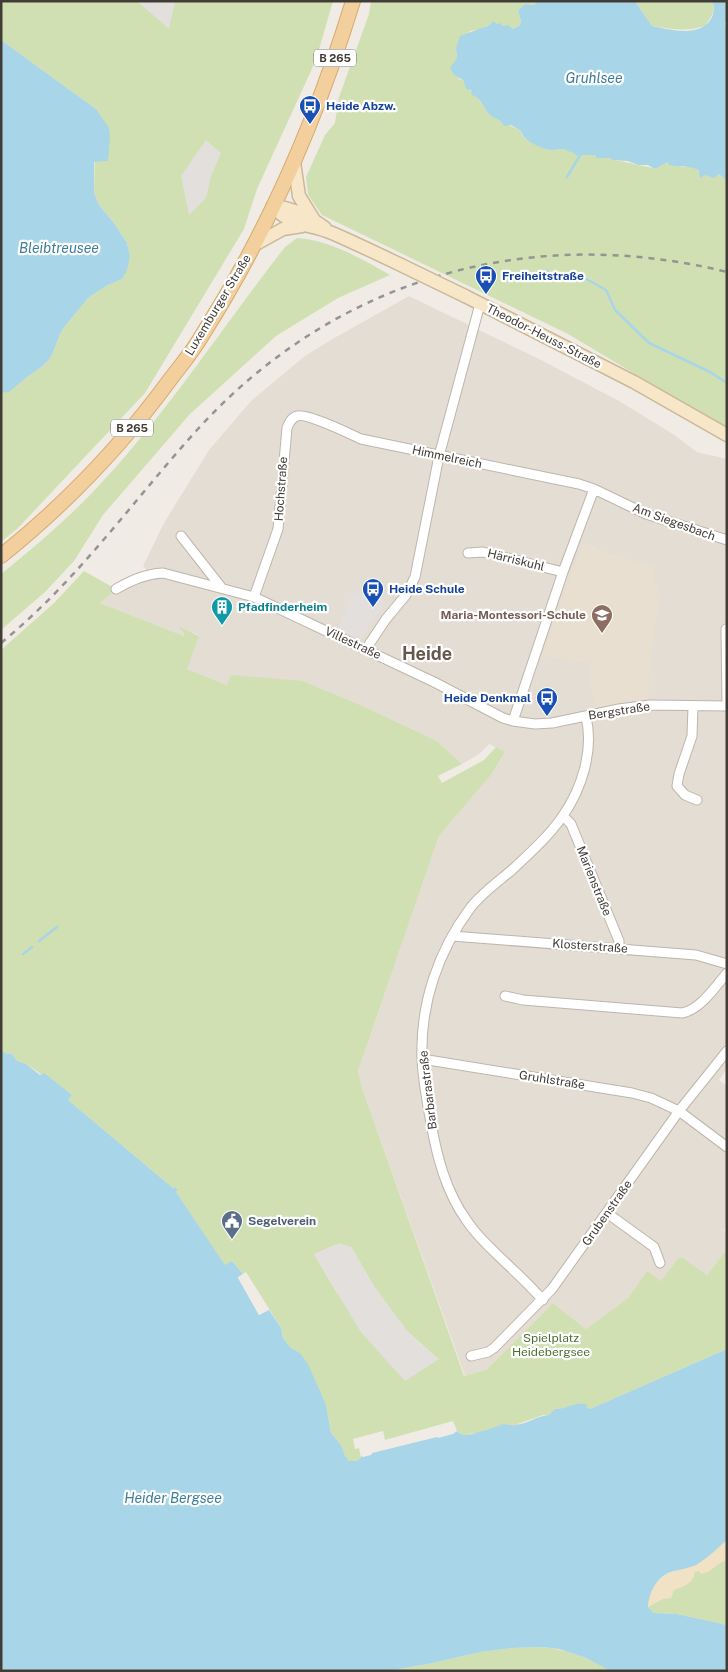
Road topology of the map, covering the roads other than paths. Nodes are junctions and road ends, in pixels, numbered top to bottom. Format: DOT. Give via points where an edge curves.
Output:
graph roads {
  1 [pos="352,1"];
  2 [pos="294,162"];
  3 [pos="273,206"];
  4 [pos="314,220"];
  5 [pos="302,226"];
  6 [pos="330,232"];
  7 [pos="254,245"];
  8 [pos="480,304"];
  9 [pos="302,416"];
  10 [pos="727,435"];
  11 [pos="439,456"];
  12 [pos="594,489"];
  13 [pos="181,536"];
  14 [pos="727,540"];
  15 [pos="468,553"];
  16 [pos="1,556"];
  17 [pos="563,572"];
  18 [pos="221,587"];
  19 [pos="116,589"];
  20 [pos="254,597"];
  21 [pos="726,629"];
  22 [pos="366,649"];
  23 [pos="693,706"];
  24 [pos="727,706"];
  25 [pos="586,716"];
  26 [pos="512,721"];
  27 [pos="697,800"];
  28 [pos="563,816"];
  29 [pos="452,936"];
  30 [pos="619,948"];
  31 [pos="727,964"];
  32 [pos="727,973"];
  33 [pos="505,996"];
  34 [pos="727,1051"];
  35 [pos="422,1060"];
  36 [pos="679,1111"];
  37 [pos="727,1147"];
  38 [pos="607,1214"];
  39 [pos="660,1263"];
  40 [pos="543,1300"];
  41 [pos="471,1356"];
  1 -- 2 [label="main road, Luxemburger Straße / B 265" via="339,46"];
  2 -- 3 [label="main road, Luxemburger Straße / B 265"];
  2 -- 4 [label="main road" via="299,196"];
  3 -- 4 [label="main road, Theodor-Heuss-Straße" via="291,209"];
  3 -- 5 [label="main road, Theodor-Heuss-Straße"];
  3 -- 7 [label="main road, Luxemburger Straße / B 265"];
  4 -- 6 [label="main road, Theodor-Heuss-Straße"];
  5 -- 6 [label="main road, Theodor-Heuss-Straße"];
  5 -- 7 [label="main road" via="283,229"];
  6 -- 8 [label="main road, Theodor-Heuss-Straße, bridge"];
  7 -- 16 [label="main road, Luxemburger Straße / B 265" via="200,338 155,401 112,453 66,500"];
  8 -- 10 [label="main road, Theodor-Heuss-Straße" via="634,382"];
  8 -- 11 [label="street"];
  9 -- 11 [label="street, Himmelreich" via="361,439"];
  9 -- 20 [label="street, Hochstraße" via="290,420 287,428 278,528"];
  11 -- 12 [label="street, Himmelreich"];
  11 -- 22 [label="street" via="415,577 406,595"];
  12 -- 14 [label="street, Am Siegesbach" via="646,514"];
  12 -- 17 [label="street"];
  13 -- 18 [label="street"];
  15 -- 17 [label="street, Härriskuhl" via="483,552"];
  17 -- 26 [label="street"];
  18 -- 19 [label="street, Villestraße" via="163,573 136,578"];
  18 -- 20 [label="street, Villestraße"];
  20 -- 22 [label="street, Villestraße"];
  21 -- 24 [label="street, Bergstraße"];
  22 -- 26 [label="street, Villestraße"];
  23 -- 24 [label="street, Bergstraße"];
  23 -- 25 [label="street, Bergstraße" via="650,705"];
  23 -- 27 [label="street" via="692,736 677,786 685,795"];
  25 -- 26 [label="street, Bergstraße" via="543,724"];
  25 -- 28 [label="street, Barbarastraße" via="589,730 584,770"];
  28 -- 29 [label="street, Barbarastraße" via="537,846 482,896"];
  28 -- 30 [label="street, Marienstraße" via="571,824 619,941"];
  29 -- 30 [label="street, Klosterstraße"];
  29 -- 35 [label="street, Barbarastraße" via="432,980 425,1014"];
  30 -- 31 [label="street, Klosterstraße" via="696,955"];
  32 -- 33 [label="street" via="697,1006 682,1013"];
  34 -- 36 [label="street, Grubenstraße"];
  35 -- 36 [label="street, Gruhlstraße" via="632,1092"];
  35 -- 40 [label="street, Barbarastraße" via="435,1144 453,1199 467,1222 489,1247"];
  36 -- 37 [label="street, Gruhlstraße"];
  36 -- 38 [label="street, Grubenstraße"];
  38 -- 39 [label="street" via="654,1247"];
  38 -- 40 [label="street, Grubenstraße"];
  40 -- 41 [label="street, Grubenstraße" via="494,1348"];
}
